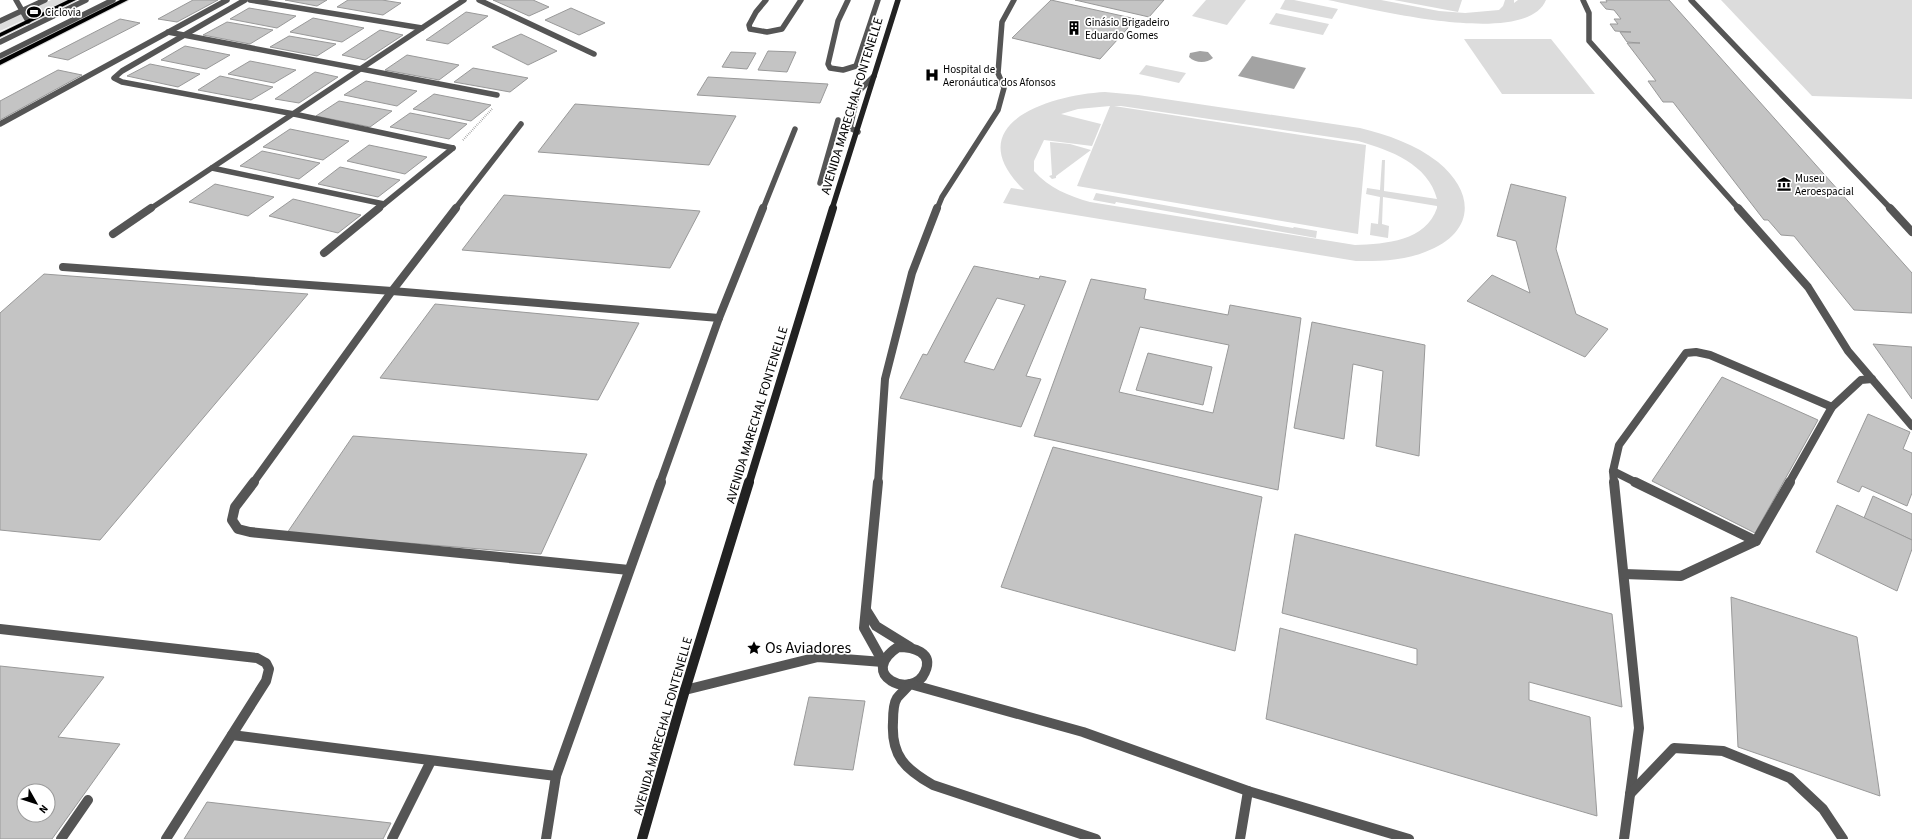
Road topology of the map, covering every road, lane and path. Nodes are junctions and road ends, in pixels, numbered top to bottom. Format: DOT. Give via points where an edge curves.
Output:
graph roads {
  1 [pos="16,0"];
  2 [pos="45,0"];
  3 [pos="73,0"];
  4 [pos="86,0"];
  5 [pos="113,0"];
  6 [pos="125,0"];
  7 [pos="227,0"];
  8 [pos="245,0"];
  9 [pos="250,0"];
  10 [pos="464,0"];
  11 [pos="479,0"];
  12 [pos="766,0"];
  13 [pos="801,0"];
  14 [pos="848,0"];
  15 [pos="878,0"];
  16 [pos="898,0"];
  17 [pos="1014,0"];
  18 [pos="1583,0"];
  19 [pos="1691,0"];
  20 [pos="22,11"];
  21 [pos="0,21"];
  22 [pos="28,21"];
  23 [pos="422,28"];
  24 [pos="168,32"];
  25 [pos="0,35"];
  26 [pos="184,35"];
  27 [pos="0,42"];
  28 [pos="594,54"];
  29 [pos="0,56"];
  30 [pos="0,64"];
  31 [pos="361,69"];
  32 [pos="874,76"];
  33 [pos="497,95"];
  34 [pos="294,114"];
  35 [pos="838,120"];
  36 [pos="0,124"];
  37 [pos="521,124"];
  38 [pos="836,127"];
  39 [pos="850,128"];
  40 [pos="794,130"];
  41 [pos="858,132"];
  42 [pos="453,148"];
  43 [pos="212,168"];
  44 [pos="820,183"];
  45 [pos="384,204"];
  46 [pos="1912,232"];
  47 [pos="112,234"];
  48 [pos="324,253"];
  49 [pos="64,267"];
  50 [pos="392,291"];
  51 [pos="719,318"];
  52 [pos="1872,379"];
  53 [pos="1832,407"];
  54 [pos="1912,426"];
  55 [pos="1613,471"];
  56 [pos="1756,542"];
  57 [pos="629,570"];
  58 [pos="1624,574"];
  59 [pos="866,610"];
  60 [pos="0,629"];
  61 [pos="910,647"];
  62 [pos="883,662"];
  63 [pos="910,684"];
  64 [pos="685,690"];
  65 [pos="232,735"];
  66 [pos="431,761"];
  67 [pos="556,776"];
  68 [pos="1248,791"];
  69 [pos="1630,794"];
  70 [pos="88,800"];
  71 [pos="61,839"];
  72 [pos="166,839"];
  73 [pos="392,839"];
  74 [pos="546,839"];
  75 [pos="642,839"];
  76 [pos="1096,839"];
  77 [pos="1240,839"];
  78 [pos="1410,839"];
  79 [pos="1624,839"];
  80 [pos="1843,839"];
  1 -- 20 [label="street"];
  2 -- 20 [label="street"];
  3 -- 22 [label="main road"];
  4 -- 27 [label="street"];
  5 -- 29 [label="street"];
  6 -- 30 [label="main road"];
  7 -- 24 [label="street"];
  8 -- 26 [label="street"];
  9 -- 23 [label="street"];
  10 -- 23 [label="street"];
  11 -- 28 [label="street"];
  12 -- 13 [label="street" via="756,12 749,25 750,29 767,32 782,29"];
  14 -- 15 [label="street" via="838,20 828,64 830,68 841,70 856,66"];
  16 -- 32 [label="main road, AVENIDA MARECHAL FONTENELLE"];
  17 -- 59 [label="street" via="1002,22 998,73 1004,88 998,110 942,197 930,225 912,273 884,379 880,465"];
  18 -- 52 [label="street" via="1588,13 1589,41 1808,287 1848,351"];
  19 -- 46 [label="street"];
  20 -- 21 [label="street"];
  20 -- 22 [label="street"];
  22 -- 25 [label="main road"];
  23 -- 31 [label="street"];
  24 -- 26 [label="street"];
  24 -- 36 [label="street"];
  26 -- 31 [label="street"];
  26 -- 34 [label="street" via="114,78 122,82"];
  31 -- 33 [label="street"];
  31 -- 34 [label="street"];
  32 -- 39 [label="street" via="858,92"];
  32 -- 41 [label="main road, AVENIDA MARECHAL FONTENELLE"];
  33 -- 42 [label="path" via="501,98 497,104 473,131"];
  34 -- 42 [label="street"];
  34 -- 43 [label="street"];
  35 -- 38 [label="street"];
  37 -- 50 [label="street"];
  38 -- 39 [label="street"];
  38 -- 44 [label="street"];
  39 -- 41 [label="street"];
  40 -- 51 [label="street"];
  41 -- 64 [label="main road, AVENIDA MARECHAL FONTENELLE"];
  42 -- 45 [label="street"];
  43 -- 45 [label="street"];
  43 -- 47 [label="street"];
  45 -- 48 [label="street"];
  49 -- 50 [label="street"];
  50 -- 51 [label="street"];
  50 -- 57 [label="street" via="235,507 232,520 238,529"];
  51 -- 57 [label="street"];
  52 -- 53 [label="street" via="1861,380"];
  52 -- 54 [label="street"];
  53 -- 55 [label="street" via="1710,355 1686,353 1619,445"];
  53 -- 56 [label="street"];
  55 -- 56 [label="street"];
  55 -- 58 [label="street"];
  56 -- 58 [label="street" via="1681,576"];
  57 -- 67 [label="street"];
  58 -- 69 [label="street" via="1639,728"];
  59 -- 61 [label="street" via="876,626"];
  59 -- 62 [label="street" via="864,628"];
  60 -- 65 [label="street" via="257,658 266,663 269,669 266,681"];
  61 -- 62 [label="street" via="898,647 889,653"];
  61 -- 63 [label="street" via="924,656 927,664 925,673 919,680"];
  62 -- 63 [label="street" via="883,670 893,682 901,685"];
  62 -- 64 [label="street" via="818,657"];
  63 -- 68 [label="street" via="1084,732"];
  63 -- 76 [label="street" via="896,700 892,729 894,750 917,776 933,785"];
  64 -- 75 [label="main road, AVENIDA MARECHAL FONTENELLE"];
  65 -- 66 [label="street"];
  65 -- 72 [label="street"];
  66 -- 67 [label="street"];
  66 -- 73 [label="street"];
  67 -- 74 [label="street"];
  68 -- 77 [label="street"];
  68 -- 78 [label="street"];
  69 -- 79 [label="street"];
  69 -- 80 [label="street" via="1674,748 1723,751 1790,778 1823,809"];
  70 -- 71 [label="street"];
}
